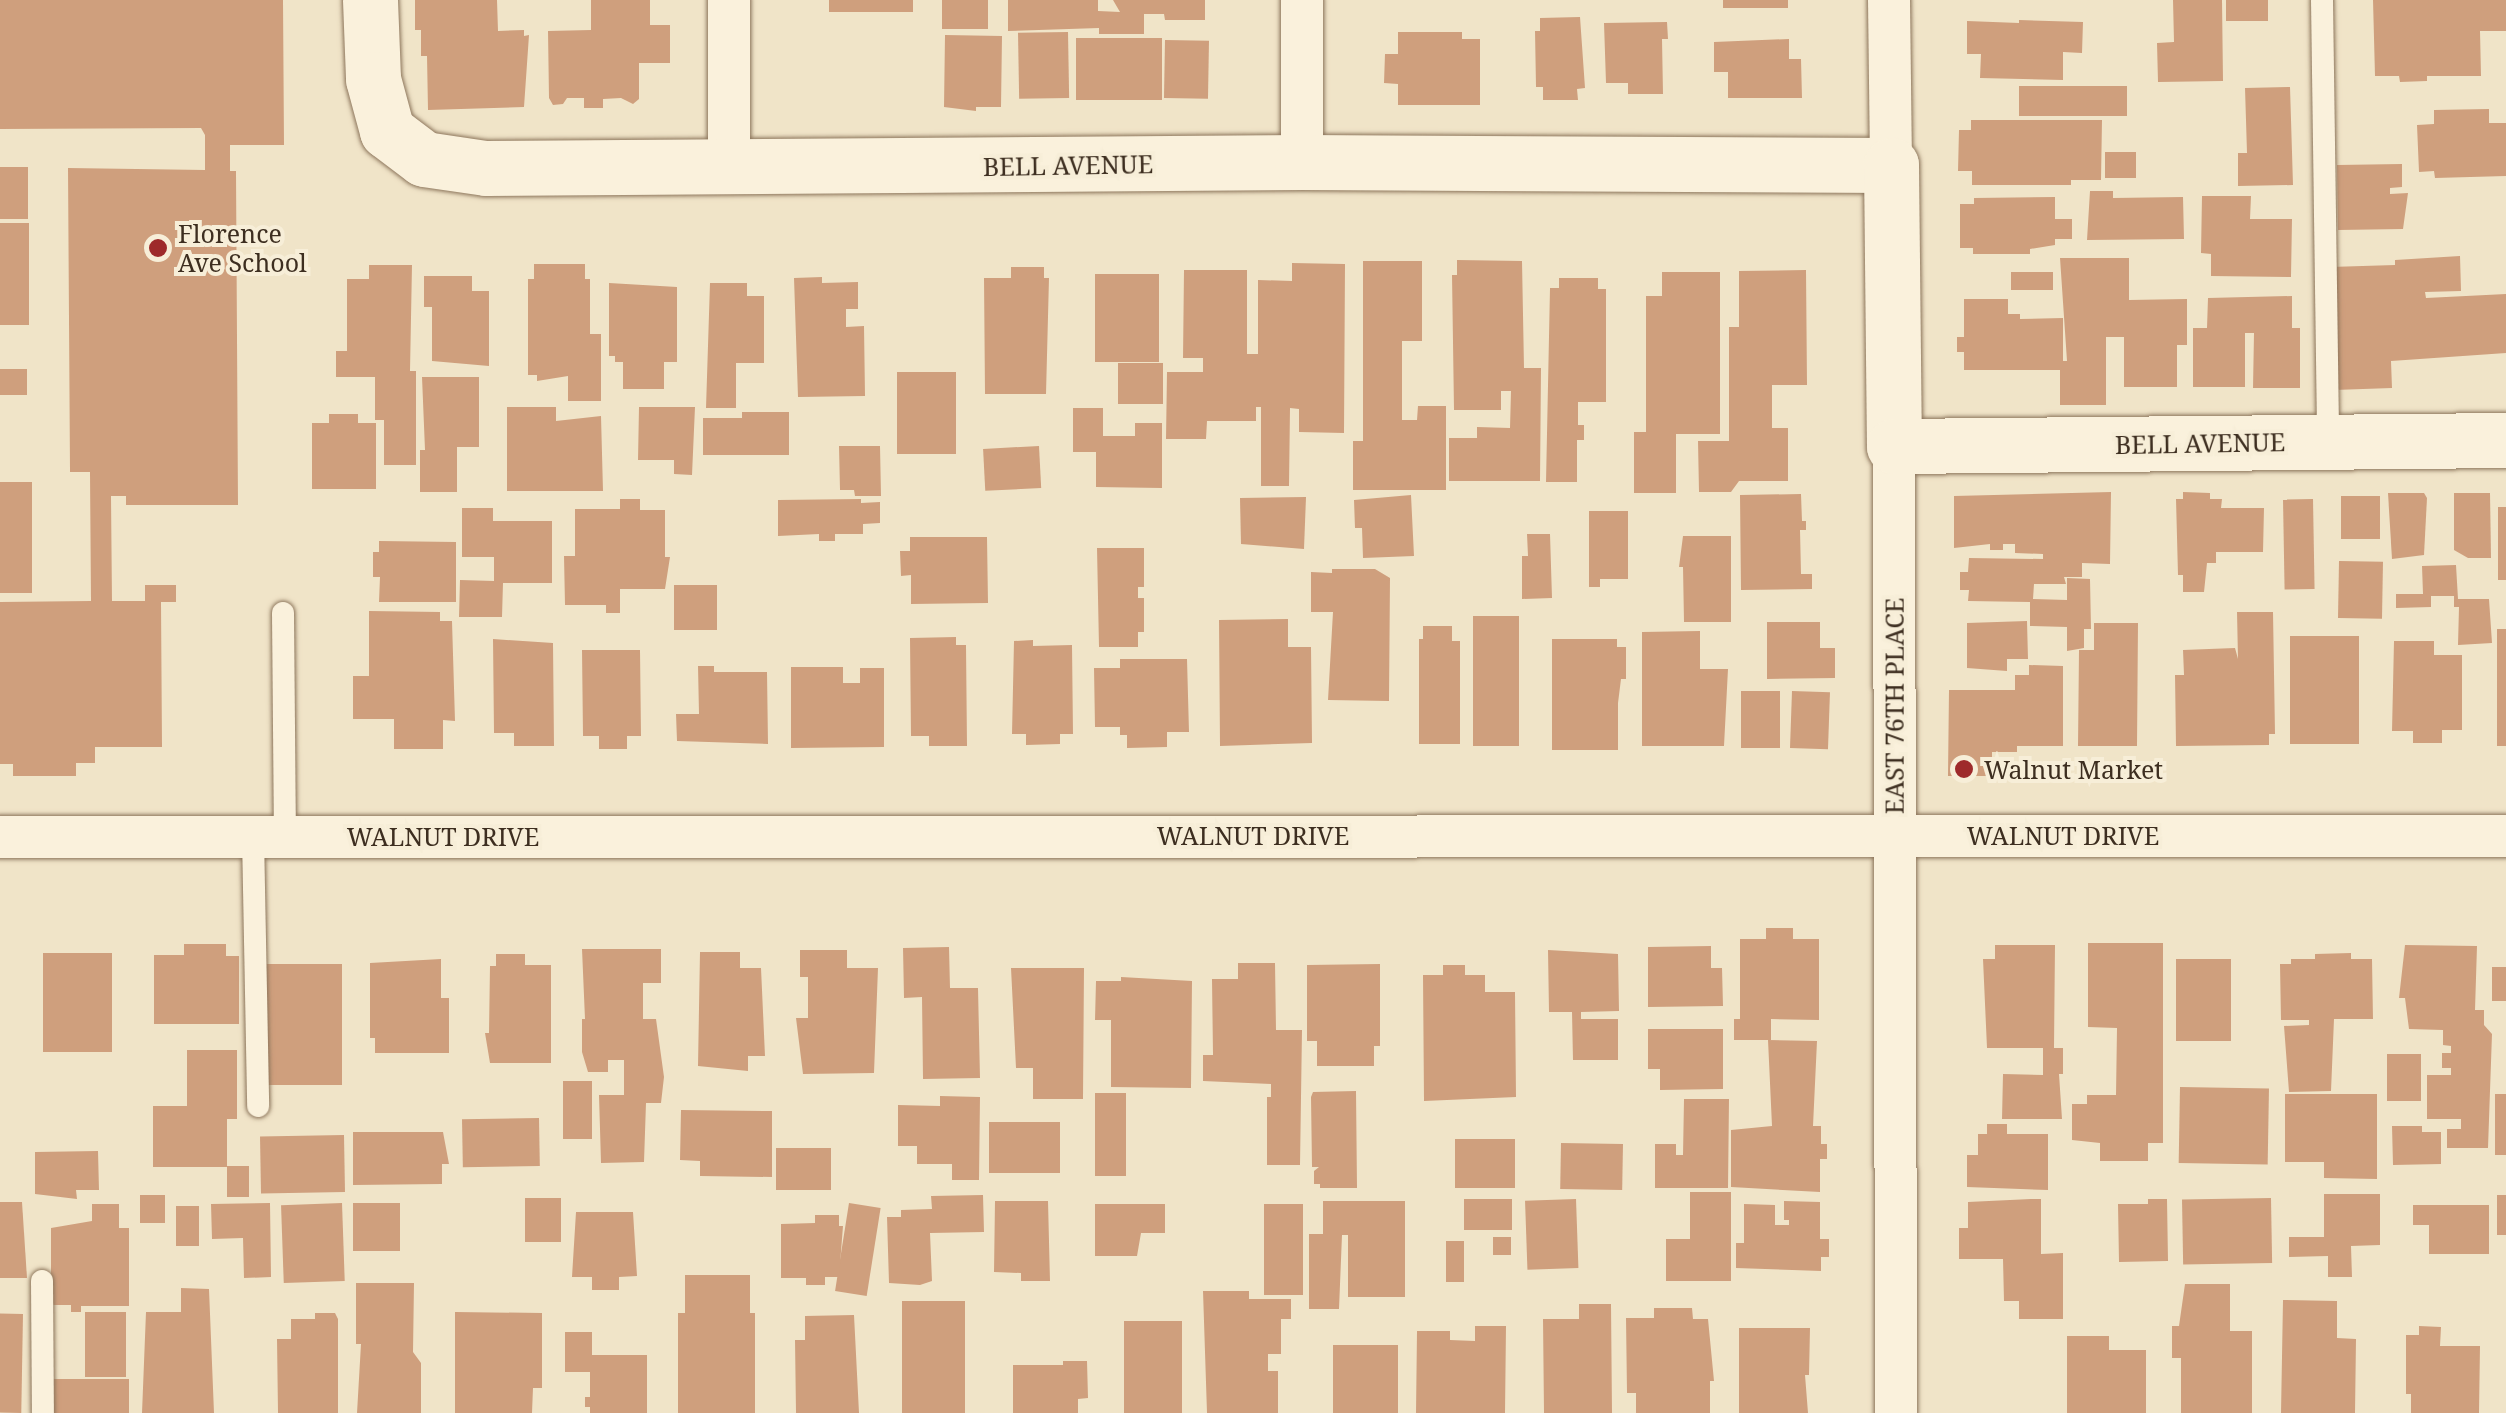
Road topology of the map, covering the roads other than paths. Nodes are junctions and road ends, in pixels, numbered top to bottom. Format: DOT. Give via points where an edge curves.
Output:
graph roads {
  1 [pos="370,0"];
  2 [pos="730,0"];
  3 [pos="1302,0"];
  4 [pos="1890,0"];
  5 [pos="2322,0"];
  6 [pos="1302,162"];
  7 [pos="1891,165"];
  8 [pos="730,169"];
  9 [pos="2506,440"];
  10 [pos="2328,442"];
  11 [pos="1894,446"];
  12 [pos="283,613"];
  13 [pos="1895,834"];
  14 [pos="269,836"];
  15 [pos="2506,836"];
  16 [pos="0,837"];
  17 [pos="258,1106"];
  18 [pos="42,1281"];
  19 [pos="43,1413"];
  20 [pos="1896,1413"];
  1 -- 8 [label="street, BELL AVENUE" via="372,79 387,131 424,159 486,168"];
  2 -- 8 [label="street"];
  3 -- 6 [label="street"];
  4 -- 7 [label="street, EAST 76TH PLACE"];
  5 -- 10 [label="lane"];
  6 -- 7 [label="street, BELL AVENUE"];
  6 -- 8 [label="street, BELL AVENUE"];
  7 -- 11 [label="street, EAST 76TH PLACE"];
  9 -- 10 [label="street, BELL AVENUE"];
  10 -- 11 [label="street, BELL AVENUE"];
  11 -- 13 [label="street, EAST 76TH PLACE"];
  12 -- 14 [label="lane"];
  13 -- 14 [label="street, WALNUT DRIVE"];
  13 -- 15 [label="street, WALNUT DRIVE"];
  13 -- 20 [label="street, EAST 76TH PLACE"];
  14 -- 16 [label="street, WALNUT DRIVE"];
  14 -- 17 [label="lane"];
  18 -- 19 [label="lane"];
}
